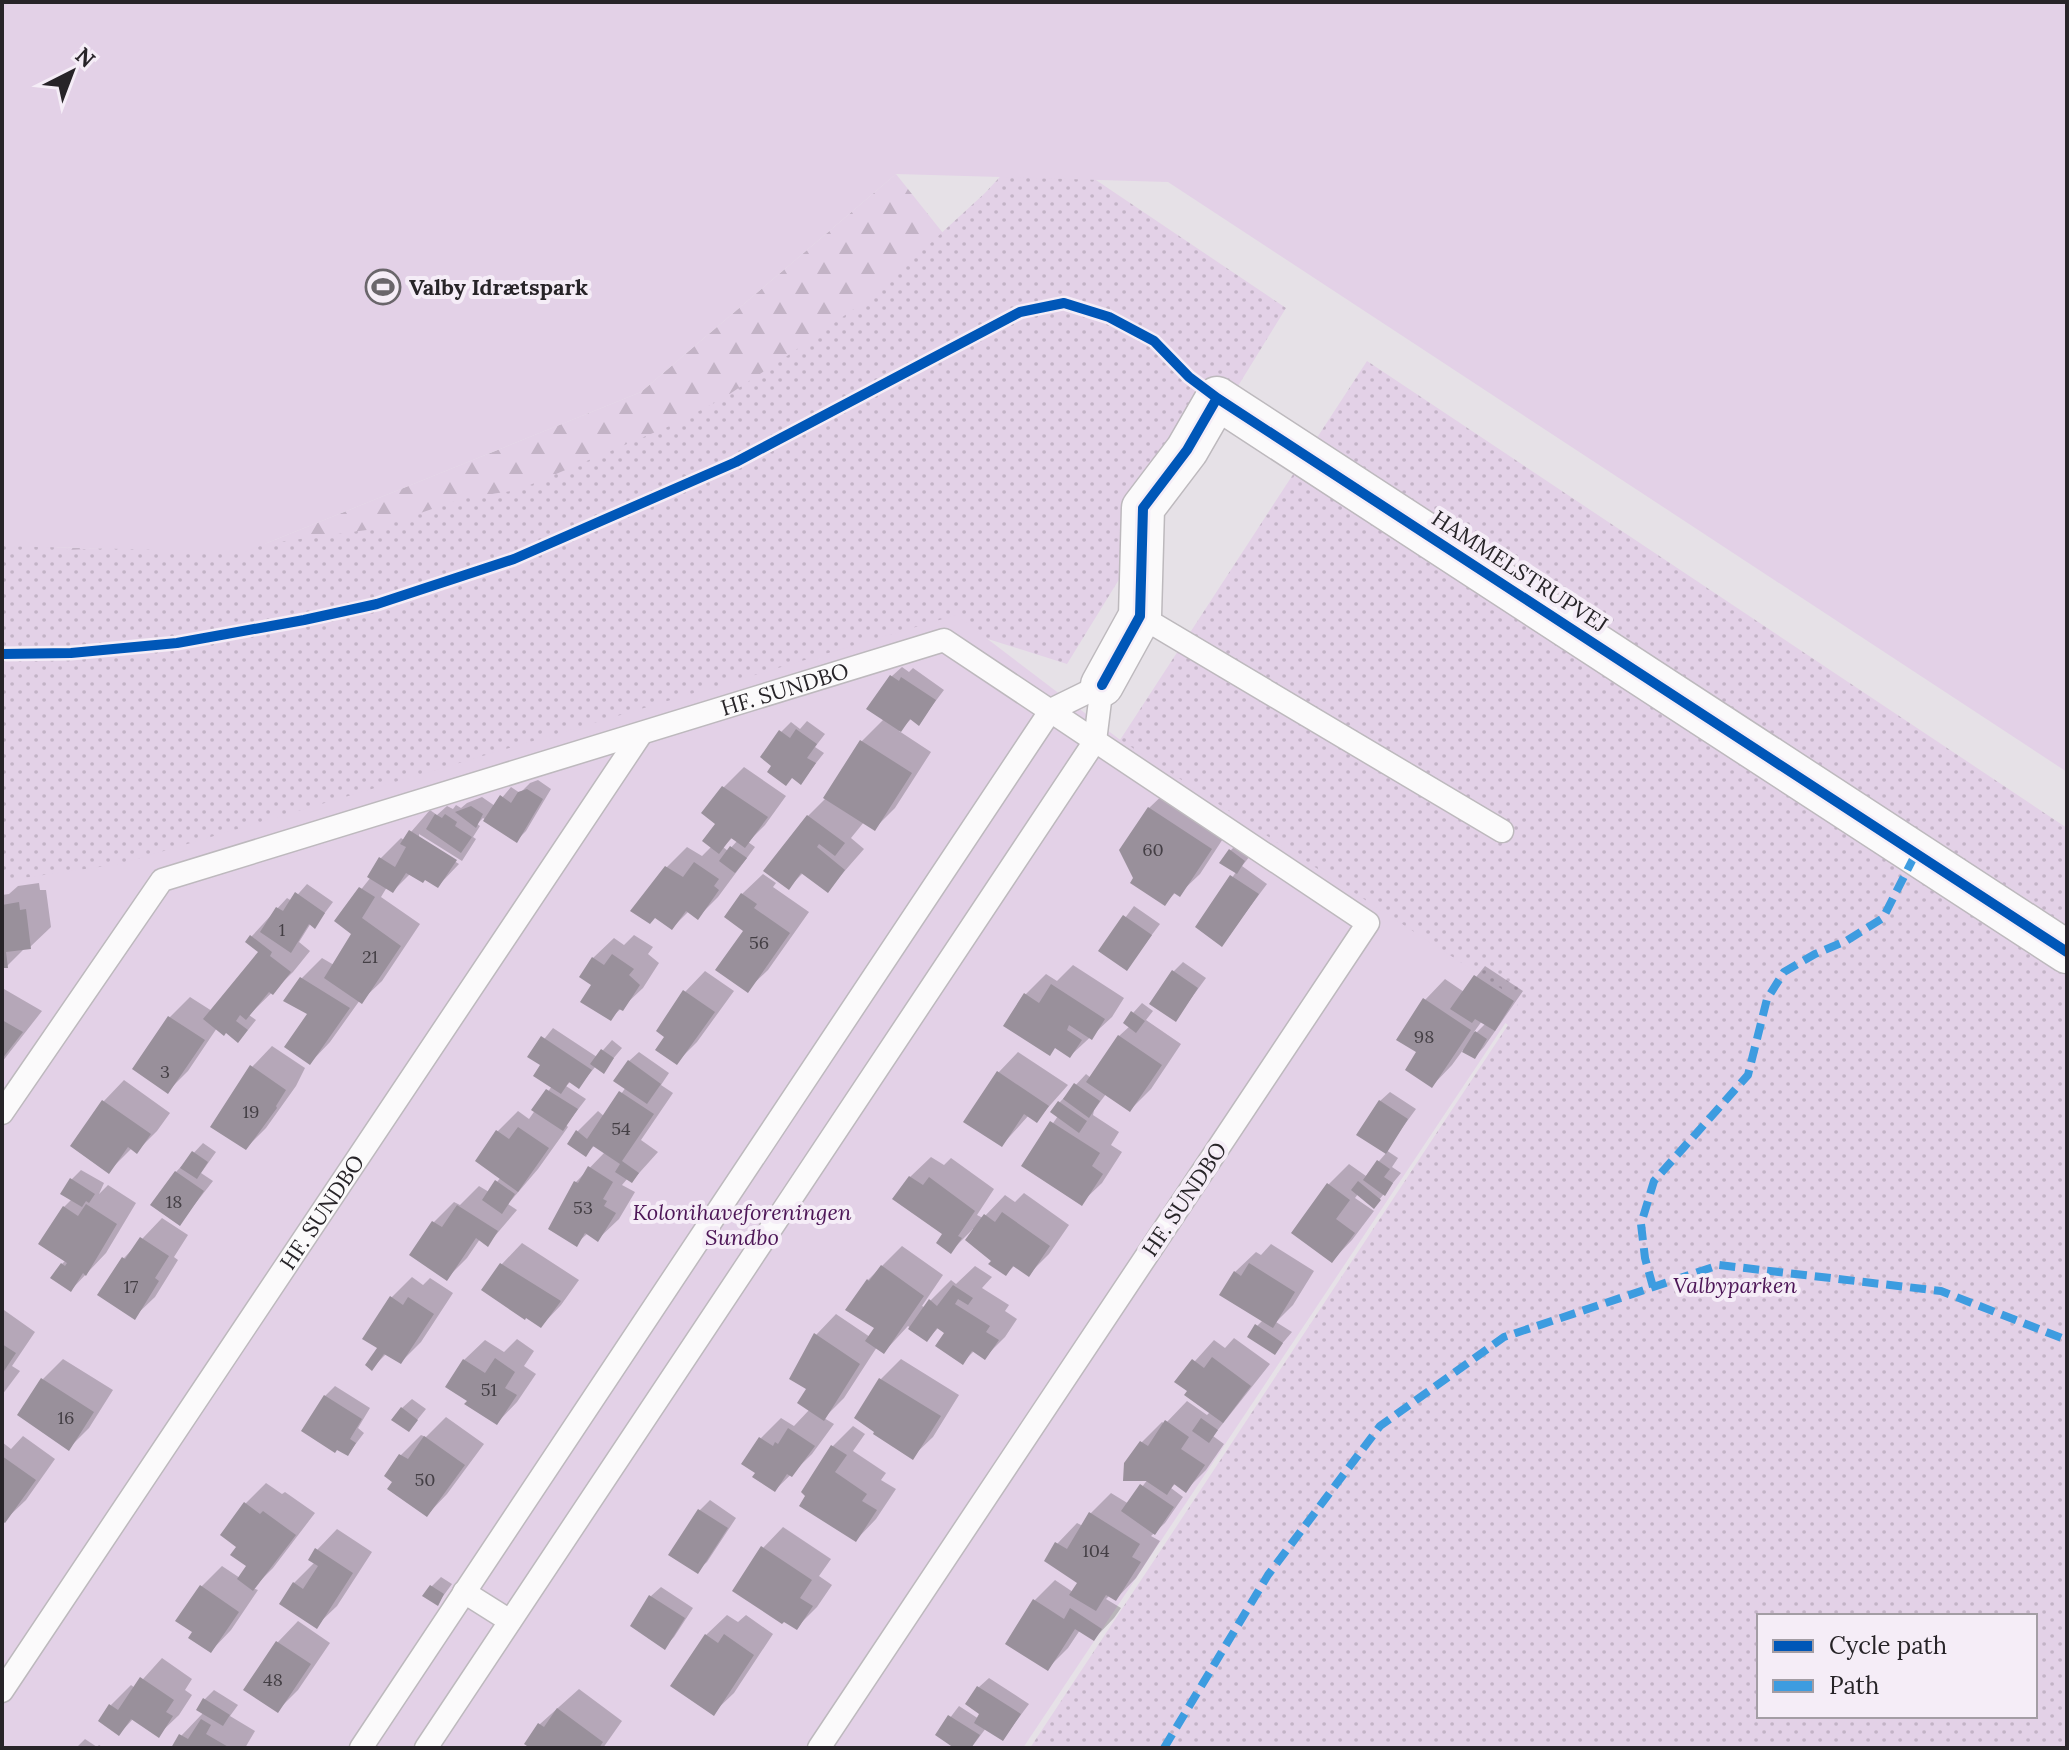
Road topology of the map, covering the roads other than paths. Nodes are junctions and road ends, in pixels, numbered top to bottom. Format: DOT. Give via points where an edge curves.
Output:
graph roads {
  1 [pos="1140,616"];
  2 [pos="1102,685"];
  3 [pos="1051,710"];
  4 [pos="641,734"];
  5 [pos="1095,741"];
  6 [pos="1502,831"];
  7 [pos="2067,952"];
  8 [pos="2,1113"];
  9 [pos="464,1592"];
  10 [pos="510,1621"];
  11 [pos="2,1691"];
  12 [pos="361,1748"];
  13 [pos="426,1748"];
  14 [pos="819,1748"];
  1 -- 2 [label="street, HAMMELSTRUPVEJ"];
  1 -- 6 [label="lane"];
  1 -- 7 [label="street, HAMMELSTRUPVEJ" via="1143,508 1187,450 1217,398"];
  2 -- 3 [label="lane"];
  2 -- 5 [label="lane"];
  3 -- 4 [label="lane, HF. SUNDBO" via="944,640"];
  3 -- 5 [label="lane, HF. SUNDBO"];
  3 -- 9 [label="lane"];
  4 -- 8 [label="lane, HF. SUNDBO" via="162,880"];
  4 -- 11 [label="lane, HF. SUNDBO"];
  5 -- 10 [label="lane"];
  5 -- 14 [label="lane, HF. SUNDBO" via="1368,923"];
  9 -- 10 [label="lane"];
  9 -- 12 [label="lane"];
  10 -- 13 [label="lane"];
}
